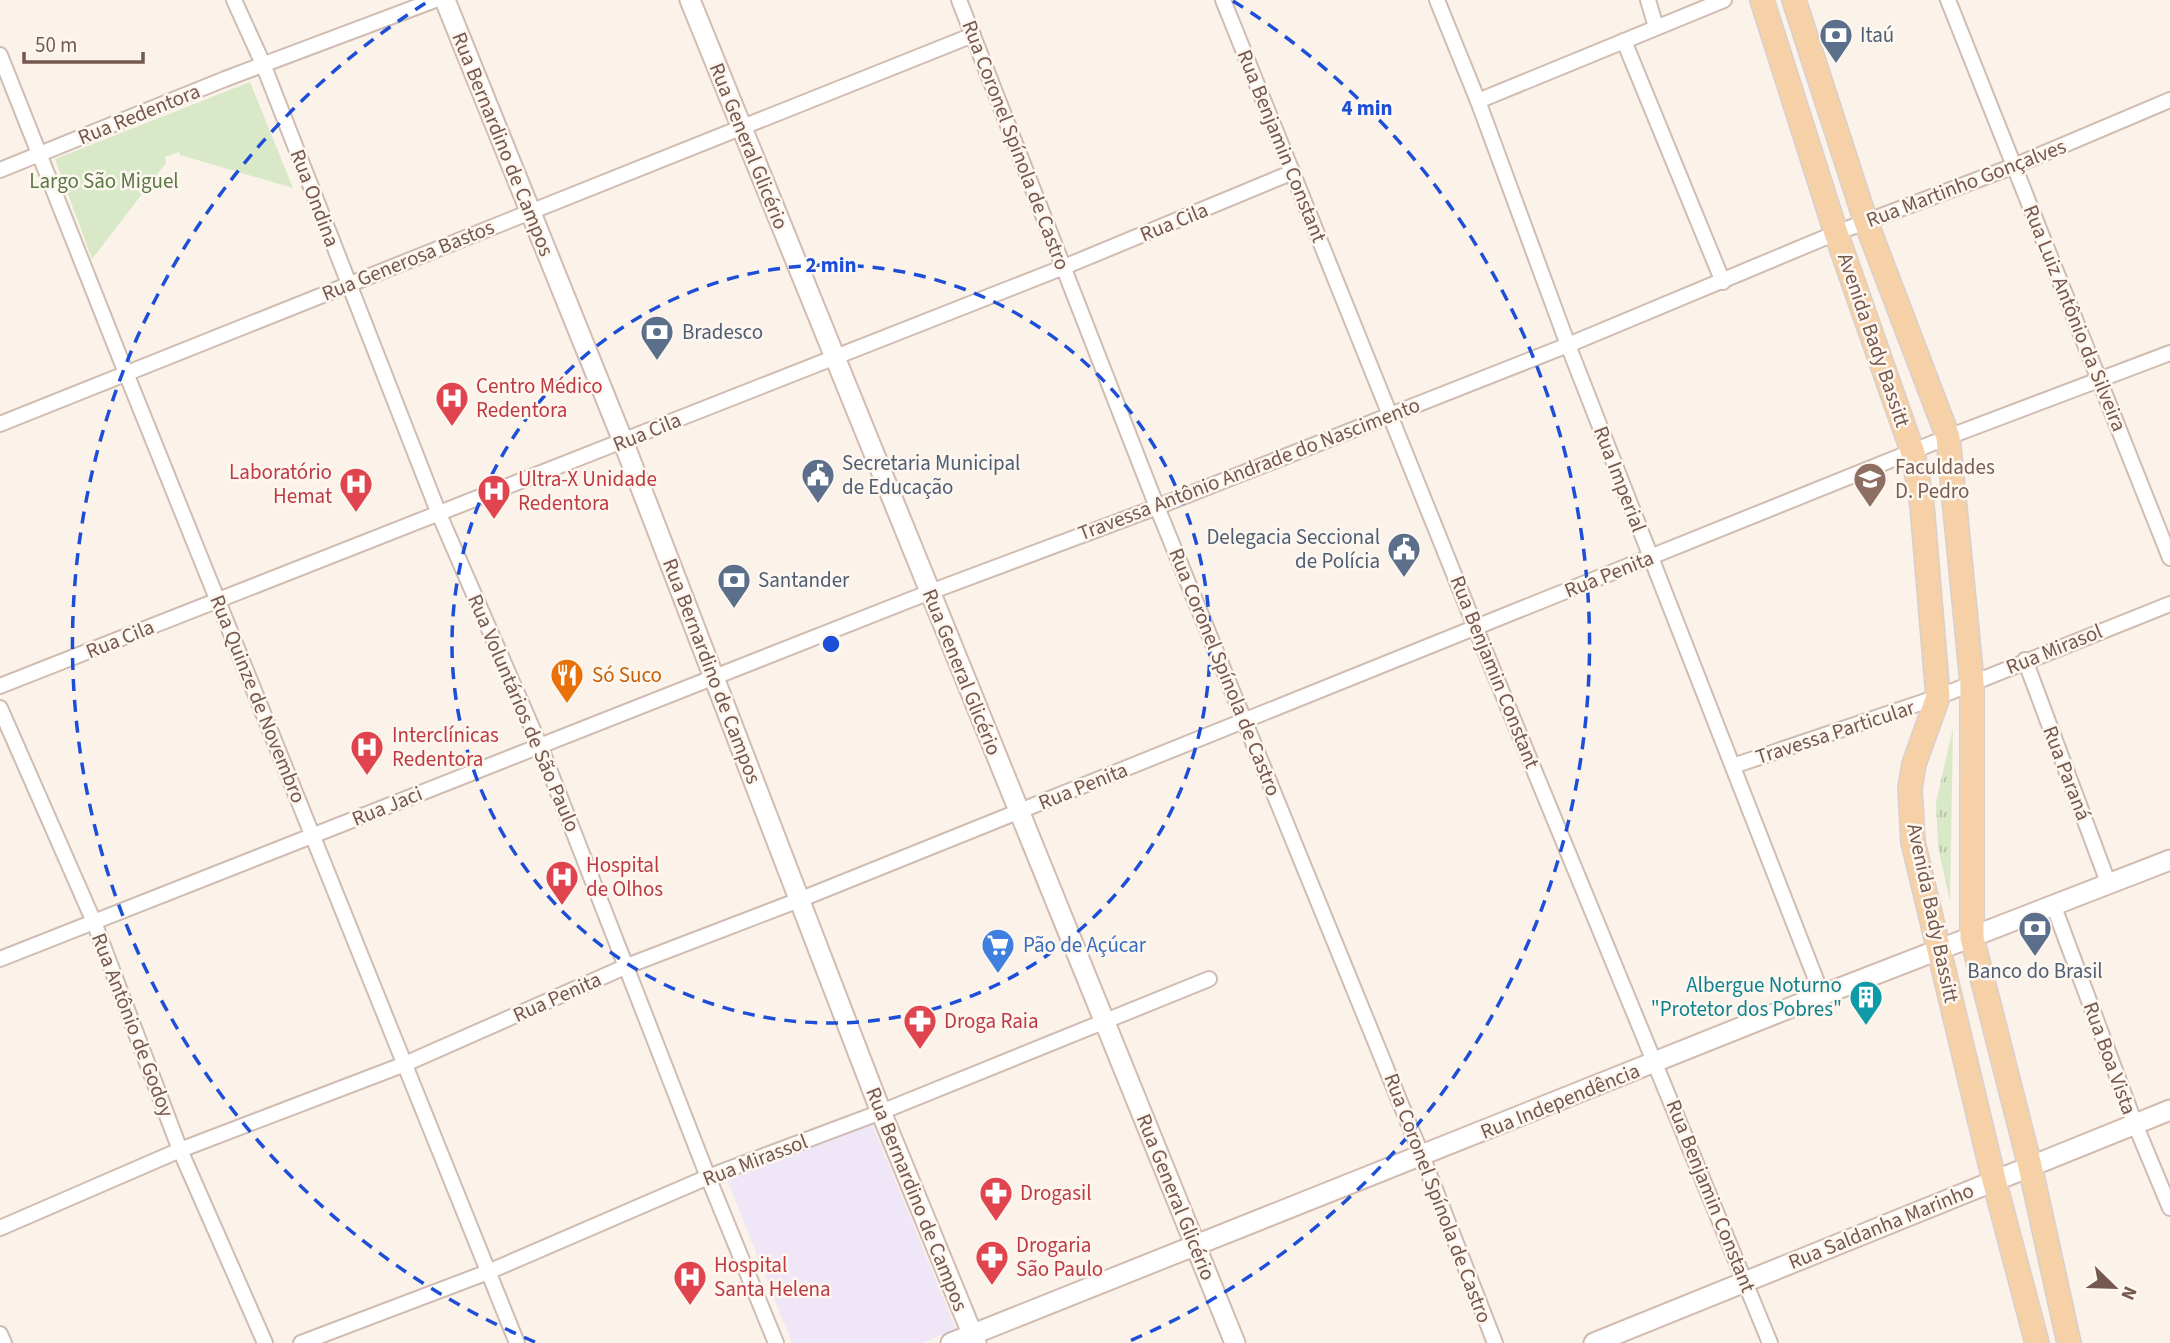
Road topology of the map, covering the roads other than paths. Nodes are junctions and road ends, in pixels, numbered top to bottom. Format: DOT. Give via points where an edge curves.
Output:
graph roads {
  1 [pos="234,0"];
  2 [pos="435,0"];
  3 [pos="445,0"];
  4 [pos="690,0"];
  5 [pos="959,0"];
  6 [pos="1223,0"];
  7 [pos="1437,0"];
  8 [pos="1648,0"];
  9 [pos="1724,0"];
  10 [pos="1762,0"];
  11 [pos="1794,0"];
  12 [pos="1948,0"];
  13 [pos="1656,27"];
  14 [pos="973,35"];
  15 [pos="1624,41"];
  16 [pos="0,55"];
  17 [pos="263,64"];
  18 [pos="2170,100"];
  19 [pos="1478,101"];
  20 [pos="742,127"];
  21 [pos="39,154"];
  22 [pos="2014,166"];
  23 [pos="0,170"];
  24 [pos="1293,172"];
  25 [pos="531,212"];
  26 [pos="1866,222"];
  27 [pos="1836,233"];
  28 [pos="1064,267"];
  29 [pos="1723,282"];
  30 [pos="349,284"];
  31 [pos="1568,345"];
  32 [pos="2170,354"];
  33 [pos="835,357"];
  34 [pos="126,373"];
  35 [pos="2100,381"];
  36 [pos="1391,413"];
  37 [pos="0,424"];
  38 [pos="1948,437"];
  39 [pos="623,441"];
  40 [pos="1913,453"];
  41 [pos="1157,507"];
  42 [pos="439,514"];
  43 [pos="1650,556"];
  44 [pos="2170,558"];
  45 [pos="930,592"];
  46 [pos="219,600"];
  47 [pos="2170,604"];
  48 [pos="1476,629"];
  49 [pos="2025,660"];
  50 [pos="715,677"];
  51 [pos="1972,682"];
  52 [pos="0,686"];
  53 [pos="1938,697"];
  54 [pos="0,708"];
  55 [pos="1246,720"];
  56 [pos="540,746"];
  57 [pos="1732,766"];
  58 [pos="1019,812"];
  59 [pos="312,836"];
  60 [pos="2170,860"];
  61 [pos="2109,885"];
  62 [pos="799,900"];
  63 [pos="2054,907"];
  64 [pos="94,922"];
  65 [pos="1972,938"];
  66 [pos="1940,950"];
  67 [pos="0,959"];
  68 [pos="628,966"];
  69 [pos="1209,979"];
  70 [pos="1822,995"];
  71 [pos="1104,1021"];
  72 [pos="1656,1063"];
  73 [pos="405,1064"];
  74 [pos="2170,1110"];
  75 [pos="881,1112"];
  76 [pos="2135,1124"];
  77 [pos="180,1150"];
  78 [pos="1422,1156"];
  79 [pos="2030,1166"];
  80 [pos="708,1177"];
  81 [pos="1994,1180"];
  82 [pos="2170,1208"];
  83 [pos="0,1228"];
  84 [pos="1196,1246"];
  85 [pos="488,1272"];
  86 [pos="1745,1281"];
  87 [pos="0,1334"];
  88 [pos="974,1339"];
  89 [pos="4,1343"];
  90 [pos="265,1343"];
  91 [pos="301,1343"];
  92 [pos="517,1343"];
  93 [pos="776,1343"];
  94 [pos="951,1343"];
  95 [pos="1235,1343"];
  96 [pos="1495,1343"];
  97 [pos="1594,1343"];
  98 [pos="1770,1343"];
  99 [pos="2037,1343"];
  100 [pos="2069,1343"];
  1 -- 17 [label="street, Rua Ondina"];
  2 -- 17 [label="street, Rua Redentora"];
  3 -- 25 [label="street, Rua Bernardino de Campos"];
  4 -- 20 [label="street, Rua General Glicério"];
  5 -- 14 [label="street, Rua Coronel Spínola de Castro"];
  6 -- 24 [label="street, Rua Benjamin Constant"];
  7 -- 19 [label="street, Rua Imperial"];
  8 -- 13 [label="street"];
  9 -- 13 [label="street"];
  10 -- 27 [label="main road, Avenida Bady Bassitt"];
  11 -- 26 [label="main road, Avenida Bady Bassitt"];
  12 -- 22 [label="street, Rua Luiz Antônio da Silveira"];
  13 -- 15 [label="street"];
  14 -- 20 [label="street, Rua Generosa Bastos"];
  14 -- 28 [label="street, Rua Coronel Spínola de Castro"];
  15 -- 19 [label="street"];
  15 -- 29 [label="street"];
  16 -- 21 [label="street, Rua Quinze de Novembro"];
  17 -- 21 [label="street, Rua Redentora"];
  17 -- 30 [label="street, Rua Ondina"];
  18 -- 22 [label="street, Rua Martinho Gonçalves"];
  19 -- 31 [label="street, Rua Imperial"];
  20 -- 25 [label="street, Rua Generosa Bastos"];
  20 -- 33 [label="street, Rua General Glicério"];
  21 -- 23 [label="street, Rua Redentora"];
  21 -- 34 [label="street, Rua Quinze de Novembro"];
  22 -- 26 [label="street, Rua Martinho Gonçalves"];
  22 -- 35 [label="street, Rua Luiz Antônio da Silveira"];
  24 -- 28 [label="street, Rua Cila"];
  24 -- 36 [label="street, Rua Benjamin Constant"];
  25 -- 30 [label="street, Rua Generosa Bastos"];
  25 -- 39 [label="street, Rua Bernardino de Campos"];
  26 -- 27 [label="street, Rua Martinho Gonçalves"];
  26 -- 38 [label="main road, Avenida Bady Bassitt"];
  27 -- 29 [label="street, Rua Martinho Gonçalves"];
  27 -- 40 [label="main road, Avenida Bady Bassitt"];
  28 -- 33 [label="street, Rua Cila"];
  28 -- 41 [label="street, Rua Coronel Spínola de Castro"];
  29 -- 31 [label="street, Rua Martinho Gonçalves"];
  30 -- 34 [label="street, Rua Generosa Bastos"];
  30 -- 42 [label="street, Rua Ondina"];
  31 -- 36 [label="street, Travessa Antônio Andrade do Nascimento"];
  31 -- 43 [label="street, Rua Imperial"];
  32 -- 35 [label="street, Rua Penita"];
  33 -- 39 [label="street, Rua Cila"];
  33 -- 45 [label="street, Rua General Glicério"];
  34 -- 37 [label="street, Rua Generosa Bastos"];
  34 -- 46 [label="street, Rua Quinze de Novembro"];
  35 -- 38 [label="street, Rua Penita"];
  35 -- 44 [label="street, Rua Luiz Antônio da Silveira"];
  36 -- 41 [label="street, Travessa Antônio Andrade do Nascimento"];
  36 -- 48 [label="street, Rua Benjamin Constant"];
  38 -- 40 [label="street, Rua Penita"];
  38 -- 51 [label="main road, Avenida Bady Bassitt"];
  39 -- 42 [label="street, Rua Cila"];
  39 -- 50 [label="street, Rua Bernardino de Campos"];
  40 -- 43 [label="street, Rua Penita"];
  40 -- 53 [label="main road, Avenida Bady Bassitt" via="1922,505"];
  41 -- 45 [label="street, Travessa Antônio Andrade do Nascimento"];
  41 -- 55 [label="street, Rua Coronel Spínola de Castro"];
  42 -- 46 [label="street, Rua Cila"];
  42 -- 56 [label="street, Rua Voluntários de São Paulo"];
  43 -- 48 [label="street, Rua Penita"];
  43 -- 57 [label="street, Rua Imperial"];
  45 -- 50 [label="street, Rua Jaci"];
  45 -- 58 [label="street, Rua General Glicério"];
  46 -- 52 [label="street, Rua Cila"];
  46 -- 59 [label="street, Rua Quinze de Novembro"];
  47 -- 49 [label="street, Rua Mirasol"];
  48 -- 55 [label="street, Rua Penita"];
  48 -- 72 [label="street, Rua Benjamin Constant"];
  49 -- 51 [label="street, Rua Mirasol"];
  49 -- 61 [label="street, Rua Paraná"];
  50 -- 56 [label="street, Rua Jaci"];
  50 -- 62 [label="street, Rua Bernardino de Campos"];
  51 -- 53 [label="street, Rua Mirasol"];
  51 -- 65 [label="main road, Avenida Bady Bassitt"];
  53 -- 57 [label="street, Travessa Particular"];
  53 -- 66 [label="main road, Avenida Bady Bassitt" via="1910,788 1913,842"];
  54 -- 64 [label="street, Rua Antônio de Godoy"];
  55 -- 58 [label="street, Rua Penita"];
  55 -- 78 [label="street, Rua Coronel Spínola de Castro"];
  56 -- 59 [label="street, Rua Jaci"];
  56 -- 68 [label="street, Rua Voluntários de São Paulo"];
  57 -- 70 [label="street, Rua Imperial"];
  58 -- 62 [label="street, Rua Penita"];
  58 -- 71 [label="street, Rua General Glicério"];
  59 -- 64 [label="street, Rua Jaci"];
  59 -- 73 [label="street, Rua Quinze de Novembro"];
  60 -- 61 [label="street, Rua Independência"];
  61 -- 63 [label="street, Rua Independência"];
  62 -- 68 [label="street, Rua Penita"];
  62 -- 75 [label="street, Rua Bernardino de Campos"];
  63 -- 65 [label="street, Rua Independência"];
  63 -- 76 [label="street, Rua Boa Vista"];
  64 -- 67 [label="street, Rua Jaci"];
  64 -- 77 [label="street, Rua Antônio de Godoy"];
  65 -- 66 [label="street, Rua Independência"];
  65 -- 79 [label="main road, Avenida Bady Bassitt"];
  66 -- 70 [label="street, Rua Independência"];
  66 -- 81 [label="main road, Avenida Bady Bassitt"];
  68 -- 73 [label="street, Rua Penita"];
  68 -- 80 [label="street, Rua Voluntários de São Paulo"];
  69 -- 71 [label="street, Rua Mirassol"];
  70 -- 72 [label="street, Rua Independência"];
  71 -- 75 [label="street, Rua Mirassol"];
  71 -- 84 [label="street, Rua General Glicério"];
  72 -- 78 [label="street, Rua Independência"];
  72 -- 86 [label="street, Rua Benjamin Constant"];
  73 -- 77 [label="street, Rua Penita"];
  73 -- 85 [label="street, Rua Quinze de Novembro"];
  74 -- 76 [label="street, Rua Saldanha Marinho"];
  75 -- 80 [label="street, Rua Mirassol"];
  75 -- 88 [label="street, Rua Bernardino de Campos"];
  76 -- 79 [label="street, Rua Saldanha Marinho"];
  76 -- 82 [label="street, Rua Boa Vista"];
  77 -- 83 [label="street, Rua Penita"];
  77 -- 90 [label="street, Rua Antônio de Godoy"];
  78 -- 84 [label="street, Rua Independência"];
  78 -- 96 [label="street, Rua Coronel Spínola de Castro"];
  79 -- 81 [label="street, Rua Saldanha Marinho"];
  79 -- 100 [label="main road, Avenida Bady Bassitt"];
  80 -- 85 [label="street, Rua Mirassol"];
  80 -- 93 [label="street, Rua Voluntários de São Paulo"];
  81 -- 86 [label="street, Rua Saldanha Marinho"];
  81 -- 99 [label="main road, Avenida Bady Bassitt"];
  84 -- 88 [label="street, Rua Independência"];
  84 -- 95 [label="street, Rua General Glicério"];
  85 -- 91 [label="street, Rua Mirassol"];
  85 -- 92 [label="street, Rua Quinze de Novembro"];
  86 -- 97 [label="street, Rua Saldanha Marinho"];
  86 -- 98 [label="street, Rua Benjamin Constant"];
  87 -- 89 [label="street"];
  88 -- 94 [label="street, Rua Independência"];
}
